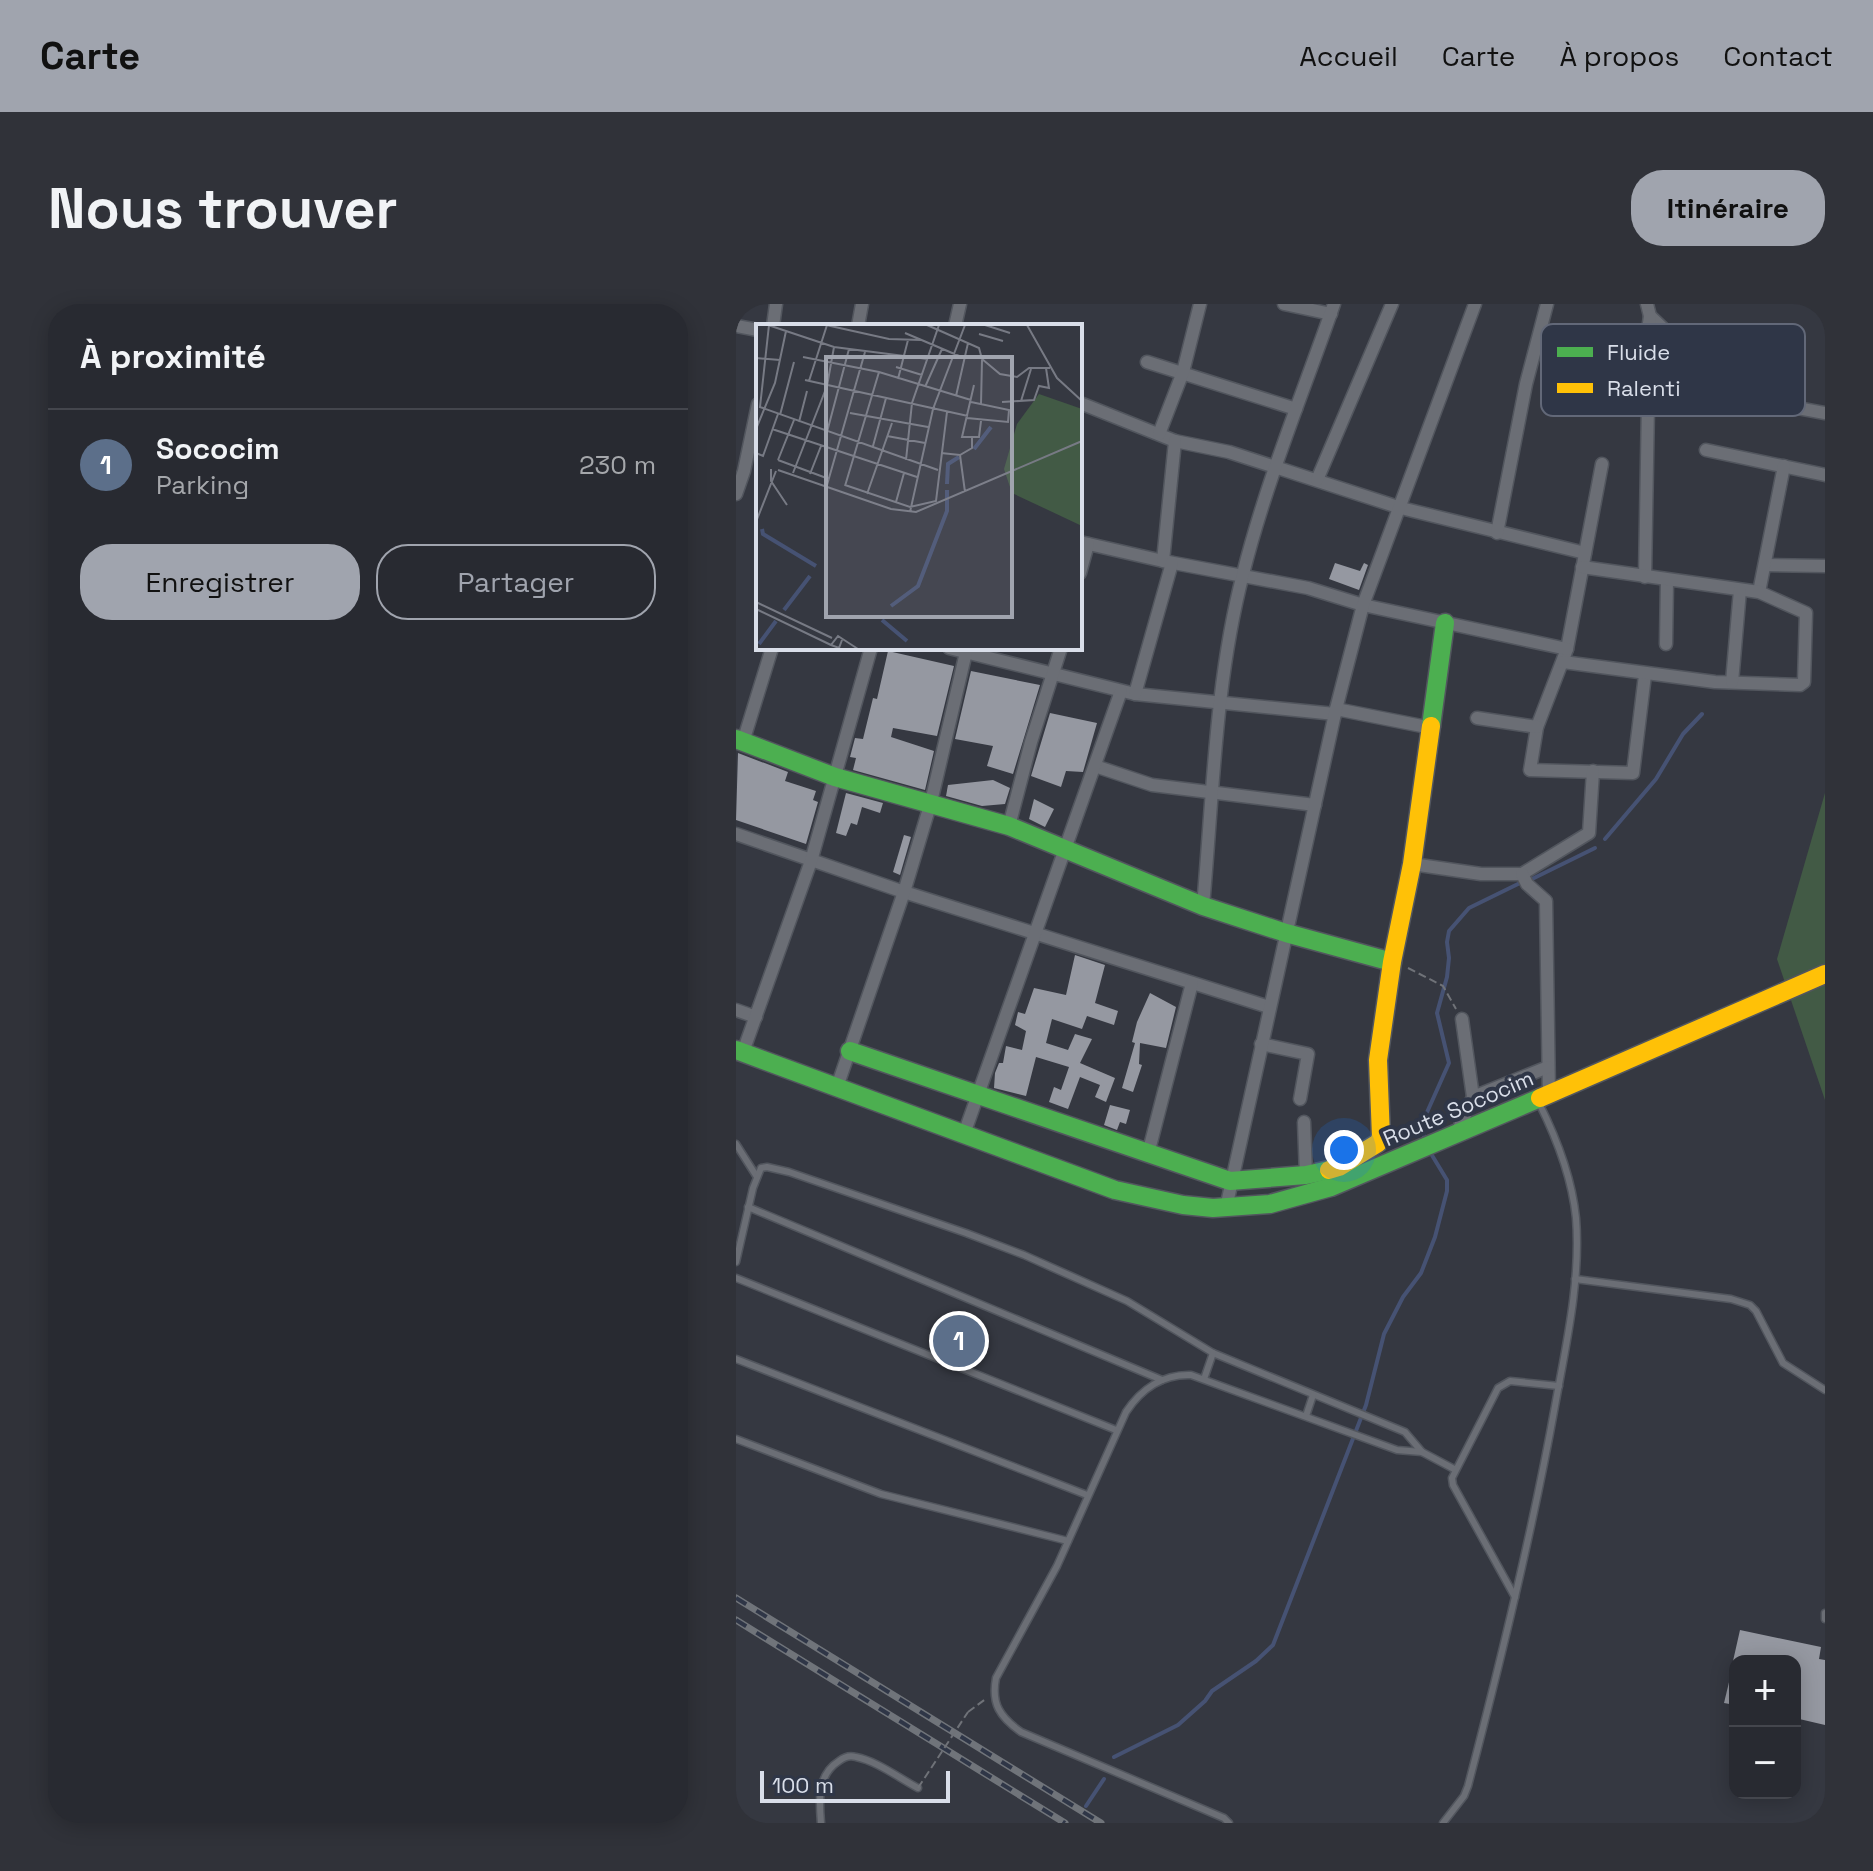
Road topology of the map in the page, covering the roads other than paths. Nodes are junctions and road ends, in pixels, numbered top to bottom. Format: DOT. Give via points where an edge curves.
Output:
graph roads {
  1 [pos="776,304"];
  2 [pos="862,304"];
  3 [pos="960,304"];
  4 [pos="1200,304"];
  5 [pos="1284,304"];
  6 [pos="1392,304"];
  7 [pos="1475,304"];
  8 [pos="1543,305"];
  9 [pos="1332,309"];
  10 [pos="773,324"];
  11 [pos="858,324"];
  12 [pos="955,324"];
  13 [pos="736,326"];
  14 [pos="756,330"];
  15 [pos="1147,362"];
  16 [pos="1183,372"];
  17 [pos="1082,404"];
  18 [pos="1296,409"];
  19 [pos="1805,409"];
  20 [pos="756,411"];
  21 [pos="1825,413"];
  22 [pos="1648,416"];
  23 [pos="1159,434"];
  24 [pos="1175,441"];
  25 [pos="1706,450"];
  26 [pos="1602,464"];
  27 [pos="1276,466"];
  28 [pos="1784,466"];
  29 [pos="740,470"];
  30 [pos="1825,475"];
  31 [pos="1317,480"];
  32 [pos="736,494"];
  33 [pos="1401,508"];
  34 [pos="1497,533"];
  35 [pos="1084,543"];
  36 [pos="1585,553"];
  37 [pos="1167,562"];
  38 [pos="1765,565"];
  39 [pos="1825,566"];
  40 [pos="1582,567"];
  41 [pos="1242,575"];
  42 [pos="1645,577"];
  43 [pos="1667,580"];
  44 [pos="1740,590"];
  45 [pos="1759,592"];
  46 [pos="1363,605"];
  47 [pos="1445,623"];
  48 [pos="1666,644"];
  49 [pos="1567,649"];
  50 [pos="771,650"];
  51 [pos="870,650"];
  52 [pos="967,650"];
  53 [pos="1060,650"];
  54 [pos="1563,662"];
  55 [pos="1054,674"];
  56 [pos="1645,675"];
  57 [pos="1732,682"];
  58 [pos="1121,691"];
  59 [pos="1135,694"];
  60 [pos="1221,703"];
  61 [pos="1336,712"];
  62 [pos="1477,718"];
  63 [pos="1537,727"];
  64 [pos="1432,728"];
  65 [pos="739,741"];
  66 [pos="1095,766"];
  67 [pos="1593,771"];
  68 [pos="835,777"];
  69 [pos="1213,794"];
  70 [pos="931,802"];
  71 [pos="1315,805"];
  72 [pos="1009,826"];
  73 [pos="736,834"];
  74 [pos="1066,849"];
  75 [pos="811,861"];
  76 [pos="1412,864"];
  77 [pos="1522,874"];
  78 [pos="904,892"];
  79 [pos="1203,906"];
  80 [pos="1286,933"];
  81 [pos="1037,934"];
  82 [pos="1392,962"];
  83 [pos="1825,974"];
  84 [pos="1192,983"];
  85 [pos="1269,1007"];
  86 [pos="736,1010"];
  87 [pos="756,1017"];
  88 [pos="1462,1019"];
  89 [pos="1261,1044"];
  90 [pos="740,1051"];
  91 [pos="850,1051"];
  92 [pos="1548,1067"];
  93 [pos="837,1087"];
  94 [pos="978,1095"];
  95 [pos="1473,1097"];
  96 [pos="1543,1097"];
  97 [pos="1300,1099"];
  98 [pos="1304,1122"];
  99 [pos="964,1134"];
  100 [pos="1456,1135"];
  101 [pos="736,1145"];
  102 [pos="1148,1154"];
  103 [pos="1306,1175"];
  104 [pos="757,1177"];
  105 [pos="1230,1181"];
  106 [pos="748,1207"];
  107 [pos="1226,1208"];
  108 [pos="736,1262"];
  109 [pos="736,1278"];
  110 [pos="1575,1279"];
  111 [pos="1213,1353"];
  112 [pos="736,1359"];
  113 [pos="1204,1379"];
  114 [pos="1163,1380"];
  115 [pos="1559,1386"];
  116 [pos="1825,1390"];
  117 [pos="1313,1395"];
  118 [pos="1306,1416"];
  119 [pos="1116,1430"];
  120 [pos="736,1439"];
  121 [pos="1422,1452"];
  122 [pos="1454,1469"];
  123 [pos="1087,1495"];
  124 [pos="1068,1541"];
  125 [pos="1516,1599"];
  126 [pos="918,1788"];
  127 [pos="821,1823"];
  128 [pos="1229,1823"];
  129 [pos="1443,1823"];
  1 -- 10 [label="street"];
  2 -- 11 [label="street"];
  3 -- 12 [label="street"];
  4 -- 16 [label="street"];
  5 -- 9 [label="street"];
  6 -- 31 [label="street"];
  7 -- 33 [label="street"];
  8 -- 34 [label="street"];
  9 -- 18 [label="street"];
  13 -- 14 [label="street"];
  15 -- 16 [label="street"];
  16 -- 18 [label="street"];
  16 -- 23 [label="street"];
  17 -- 23 [label="street"];
  18 -- 27 [label="street"];
  19 -- 21 [label="street"];
  20 -- 29 [label="street"];
  22 -- 42 [label="street"];
  23 -- 24 [label="street"];
  24 -- 27 [label="street"];
  24 -- 37 [label="street"];
  25 -- 28 [label="street"];
  26 -- 36 [label="street"];
  27 -- 31 [label="street"];
  27 -- 41 [label="street"];
  28 -- 30 [label="street"];
  28 -- 38 [label="street"];
  29 -- 32 [label="street"];
  31 -- 33 [label="street"];
  33 -- 34 [label="street"];
  33 -- 46 [label="street"];
  34 -- 36 [label="street"];
  35 -- 37 [label="street"];
  36 -- 40 [label="street"];
  37 -- 41 [label="street"];
  37 -- 59 [label="street"];
  38 -- 39 [label="street"];
  38 -- 45 [label="street"];
  40 -- 42 [label="street"];
  40 -- 49 [label="street"];
  41 -- 46 [label="street"];
  41 -- 60 [label="street"];
  42 -- 43 [label="street"];
  43 -- 44 [label="street"];
  43 -- 48 [label="street"];
  44 -- 45 [label="street"];
  44 -- 57 [label="street"];
  45 -- 57 [label="street" via="1807,615 1804,682"];
  46 -- 47 [label="street"];
  46 -- 61 [label="street"];
  47 -- 49 [label="street"];
  47 -- 64 [label="street"];
  49 -- 54 [label="street"];
  50 -- 65 [label="street"];
  51 -- 68 [label="street"];
  52 -- 55 [label="street"];
  52 -- 70 [label="street"];
  53 -- 55 [label="street"];
  54 -- 56 [label="street"];
  54 -- 63 [label="street"];
  55 -- 58 [label="street"];
  55 -- 72 [label="street"];
  56 -- 57 [label="street"];
  56 -- 67 [label="street" via="1633,773"];
  58 -- 59 [label="street"];
  58 -- 66 [label="street"];
  59 -- 60 [label="street"];
  60 -- 61 [label="street"];
  60 -- 69 [label="street"];
  61 -- 64 [label="street"];
  61 -- 71 [label="street"];
  62 -- 63 [label="street"];
  63 -- 67 [label="street" via="1530,770"];
  64 -- 76 [label="street"];
  65 -- 68 [label="street"];
  66 -- 69 [label="street" via="1152,785"];
  66 -- 74 [label="street"];
  67 -- 77 [label="street" via="1589,833"];
  68 -- 70 [label="street"];
  68 -- 75 [label="street"];
  69 -- 71 [label="street"];
  69 -- 79 [label="street"];
  70 -- 72 [label="street"];
  70 -- 78 [label="street"];
  71 -- 80 [label="street"];
  72 -- 74 [label="street"];
  73 -- 75 [label="street"];
  74 -- 79 [label="street"];
  74 -- 81 [label="street"];
  75 -- 78 [label="street"];
  75 -- 87 [label="street"];
  76 -- 77 [label="street"];
  76 -- 82 [label="street"];
  77 -- 92 [label="street" via="1546,901"];
  78 -- 81 [label="street"];
  78 -- 91 [label="street"];
  79 -- 80 [label="street"];
  80 -- 82 [label="street"];
  80 -- 85 [label="street"];
  81 -- 84 [label="street"];
  81 -- 94 [label="street"];
  82 -- 103 [label="street" via="1378,1060 1380,1140 1339,1167"];
  83 -- 96 [label="street, Route Sococim"];
  84 -- 85 [label="street"];
  84 -- 102 [label="street"];
  85 -- 89 [label="street"];
  86 -- 87 [label="street"];
  87 -- 90 [label="street"];
  88 -- 95 [label="street"];
  89 -- 97 [label="street" via="1308,1054"];
  89 -- 105 [label="street"];
  90 -- 93 [label="street, Route Sococim"];
  91 -- 93 [label="street"];
  91 -- 94 [label="street"];
  92 -- 95 [label="street"];
  92 -- 96 [label="street"];
  93 -- 99 [label="street, Route Sococim"];
  94 -- 99 [label="street"];
  94 -- 102 [label="street"];
  95 -- 100 [label="street"];
  96 -- 100 [label="street, Route Sococim"];
  96 -- 110 [label="lane" via="1576,1216"];
  98 -- 103 [label="street"];
  99 -- 107 [label="street, Route Sococim" via="1115,1190 1172,1205"];
  100 -- 107 [label="street, Route Sococim" via="1327,1190 1261,1207"];
  101 -- 104 [label="lane"];
  102 -- 105 [label="street"];
  103 -- 105 [label="street"];
  104 -- 106 [label="lane"];
  104 -- 111 [label="lane" via="761,1168 770,1167 966,1233 1127,1301"];
  105 -- 107 [label="street"];
  106 -- 108 [label="lane"];
  106 -- 114 [label="lane"];
  109 -- 119 [label="lane"];
  110 -- 115 [label="lane"];
  110 -- 116 [label="lane" via="1750,1305 1783,1363"];
  111 -- 113 [label="lane"];
  111 -- 117 [label="lane"];
  112 -- 123 [label="lane"];
  113 -- 114 [label="lane" via="1181,1374"];
  113 -- 118 [label="lane"];
  114 -- 119 [label="lane" via="1136,1397"];
  115 -- 122 [label="lane" via="1503,1383"];
  115 -- 125 [label="lane"];
  117 -- 118 [label="lane"];
  117 -- 121 [label="lane" via="1405,1432"];
  118 -- 121 [label="lane" via="1397,1450"];
  119 -- 123 [label="lane"];
  120 -- 124 [label="lane" via="881,1494"];
  121 -- 122 [label="lane"];
  122 -- 125 [label="lane" via="1453,1485"];
  123 -- 124 [label="lane"];
  124 -- 128 [label="lane" via="996,1678 996,1708 1021,1732"];
  125 -- 129 [label="lane" via="1468,1786"];
  126 -- 127 [label="lane" via="857,1757 844,1757 823,1777"];
}
